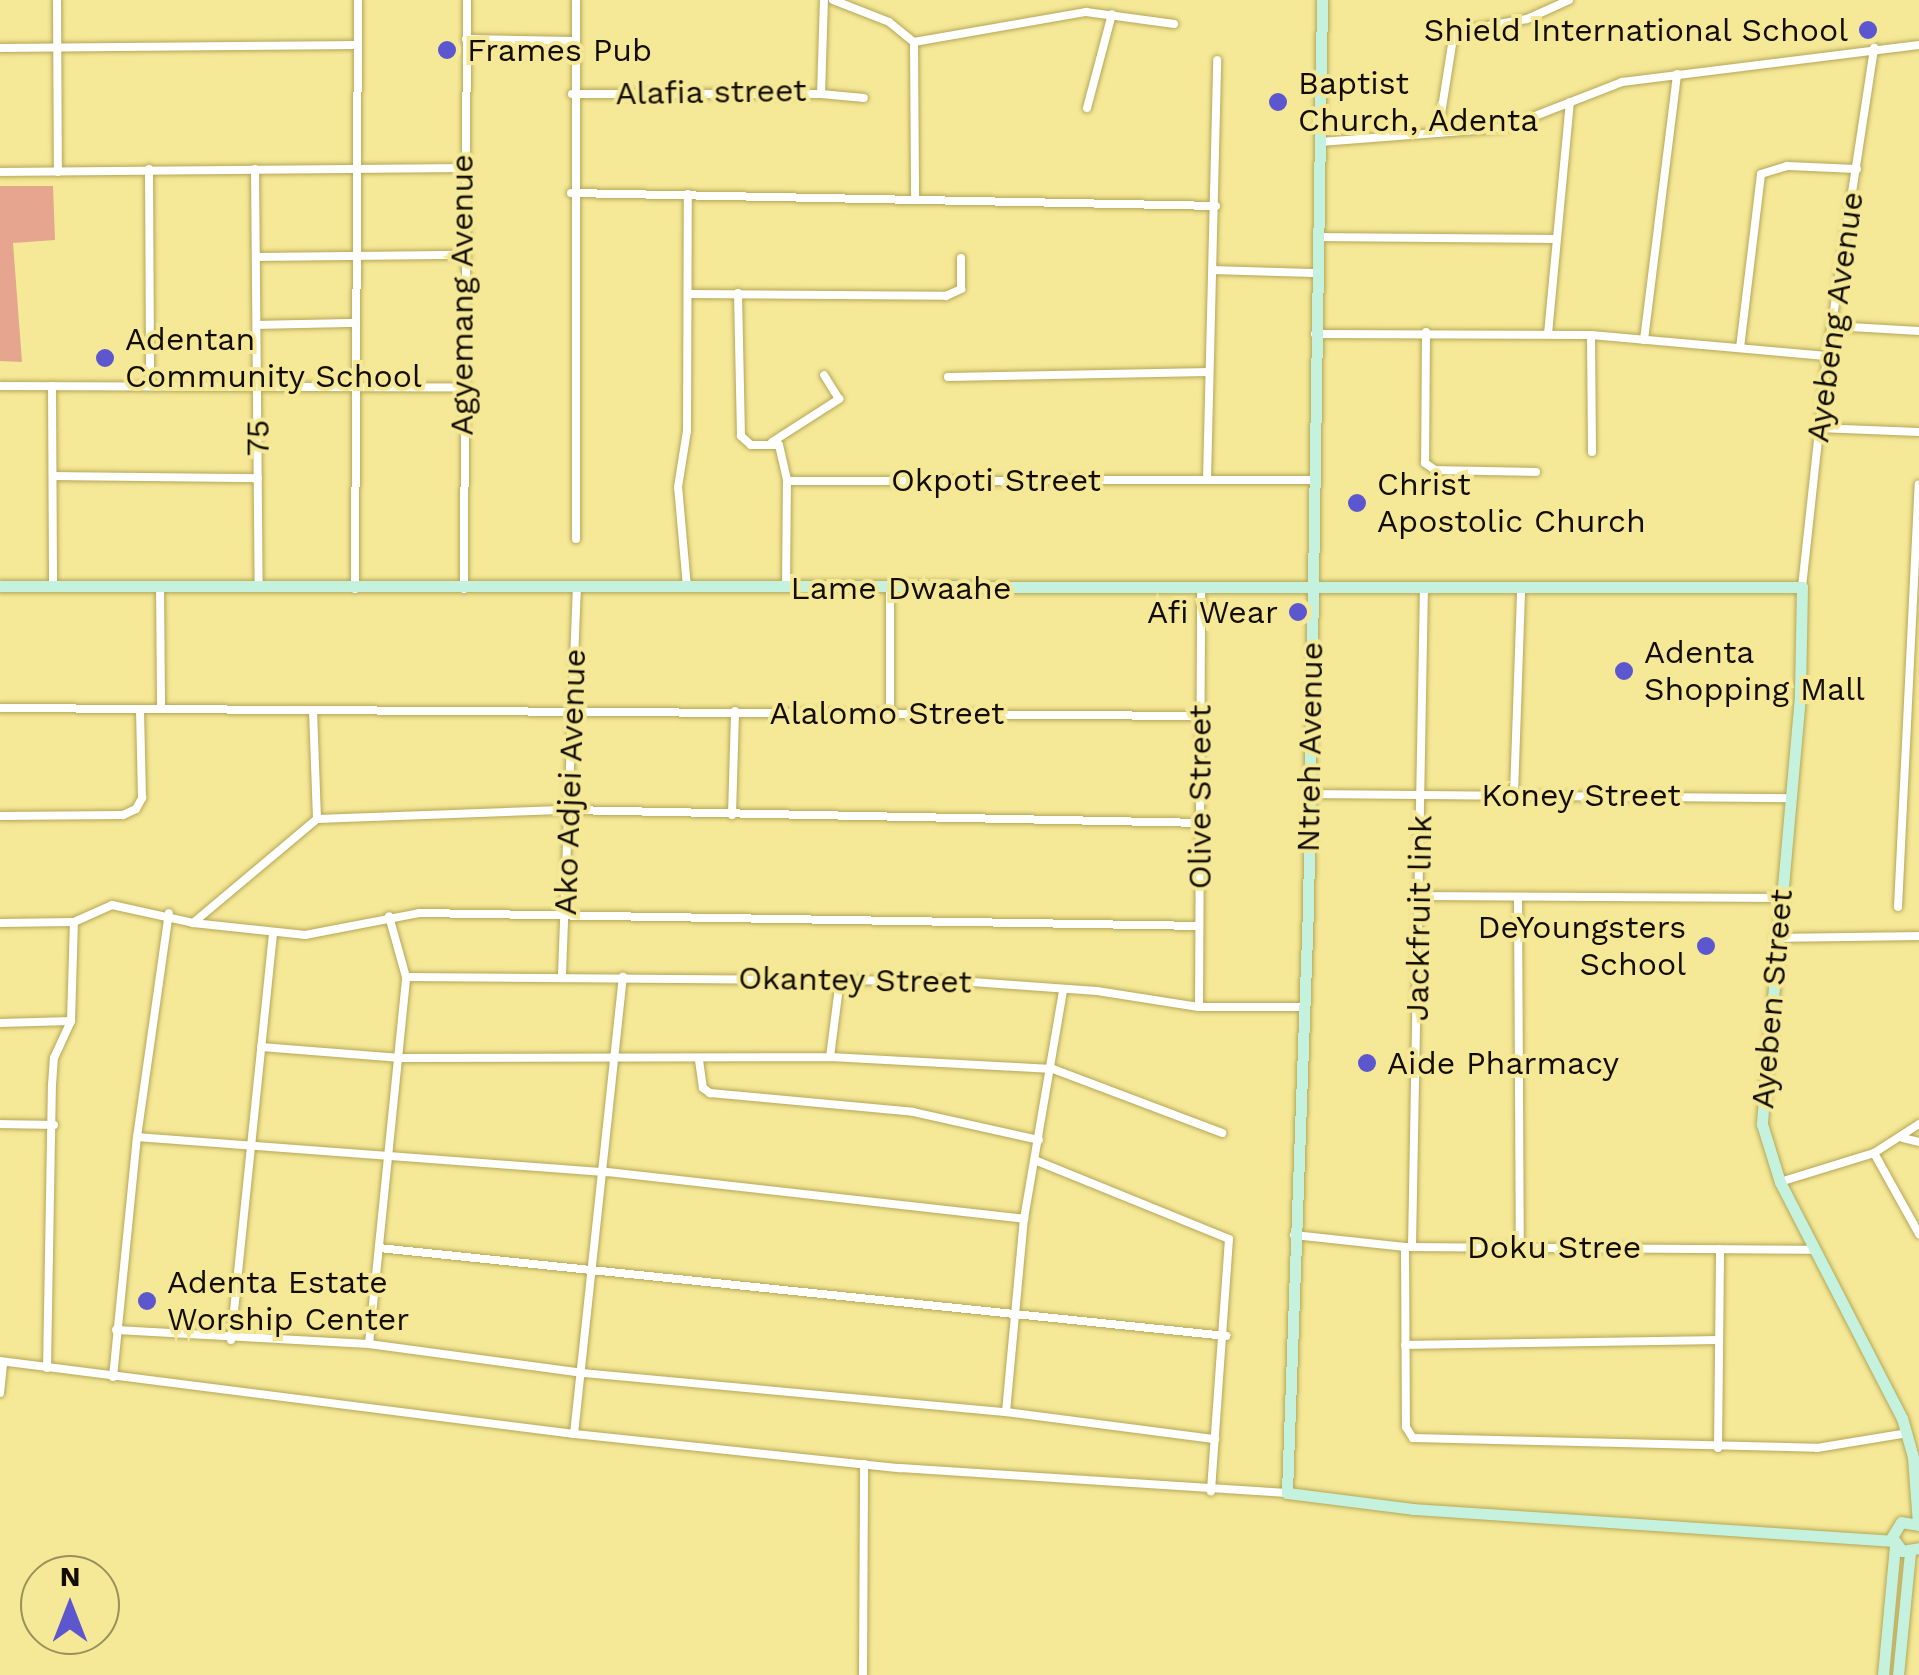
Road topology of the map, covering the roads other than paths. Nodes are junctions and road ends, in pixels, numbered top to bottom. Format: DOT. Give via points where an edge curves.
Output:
graph roads {
  1 [pos="57,0"];
  2 [pos="358,0"];
  3 [pos="467,0"];
  4 [pos="576,0"];
  5 [pos="824,0"];
  6 [pos="833,0"];
  7 [pos="1322,0"];
  8 [pos="1569,0"];
  9 [pos="1112,14"];
  10 [pos="1174,24"];
  11 [pos="466,39"];
  12 [pos="573,40"];
  13 [pos="914,42"];
  14 [pos="358,45"];
  15 [pos="1919,45"];
  16 [pos="0,48"];
  17 [pos="57,48"];
  18 [pos="1874,48"];
  19 [pos="1217,60"];
  20 [pos="1677,74"];
  21 [pos="572,94"];
  22 [pos="821,94"];
  23 [pos="864,98"];
  24 [pos="1570,102"];
  25 [pos="1087,108"];
  26 [pos="1438,133"];
  27 [pos="1321,142"];
  28 [pos="355,168"];
  29 [pos="462,168"];
  30 [pos="149,169"];
  31 [pos="255,169"];
  32 [pos="1856,169"];
  33 [pos="0,172"];
  34 [pos="58,172"];
  35 [pos="571,193"];
  36 [pos="688,194"];
  37 [pos="915,196"];
  38 [pos="1216,206"];
  39 [pos="1317,236"];
  40 [pos="1554,239"];
  41 [pos="462,254"];
  42 [pos="356,256"];
  43 [pos="259,257"];
  44 [pos="961,258"];
  45 [pos="1215,270"];
  46 [pos="1317,273"];
  47 [pos="738,293"];
  48 [pos="688,294"];
  49 [pos="356,323"];
  50 [pos="258,325"];
  51 [pos="1833,326"];
  52 [pos="1919,331"];
  53 [pos="1426,332"];
  54 [pos="1315,334"];
  55 [pos="1548,334"];
  56 [pos="1592,336"];
  57 [pos="1644,340"];
  58 [pos="1740,348"];
  59 [pos="1827,356"];
  60 [pos="1209,372"];
  61 [pos="824,376"];
  62 [pos="948,377"];
  63 [pos="0,386"];
  64 [pos="52,386"];
  65 [pos="150,386"];
  66 [pos="258,387"];
  67 [pos="355,387"];
  68 [pos="461,388"];
  69 [pos="1818,428"];
  70 [pos="1919,432"];
  71 [pos="772,442"];
  72 [pos="1592,452"];
  73 [pos="1536,472"];
  74 [pos="52,476"];
  75 [pos="258,478"];
  76 [pos="1208,479"];
  77 [pos="1312,480"];
  78 [pos="787,481"];
  79 [pos="1919,486"];
  80 [pos="576,539"];
  81 [pos="53,585"];
  82 [pos="0,586"];
  83 [pos="160,586"];
  84 [pos="687,587"];
  85 [pos="1802,587"];
  86 [pos="260,588"];
  87 [pos="786,588"];
  88 [pos="890,588"];
  89 [pos="1201,588"];
  90 [pos="1424,588"];
  91 [pos="355,589"];
  92 [pos="464,589"];
  93 [pos="577,589"];
  94 [pos="1312,589"];
  95 [pos="1522,590"];
  96 [pos="0,708"];
  97 [pos="140,709"];
  98 [pos="162,710"];
  99 [pos="314,710"];
  100 [pos="572,710"];
  101 [pos="734,712"];
  102 [pos="890,712"];
  103 [pos="1201,716"];
  104 [pos="1310,794"];
  105 [pos="1422,794"];
  106 [pos="1514,794"];
  107 [pos="1791,798"];
  108 [pos="568,810"];
  109 [pos="732,815"];
  110 [pos="0,816"];
  111 [pos="317,819"];
  112 [pos="1203,823"];
  113 [pos="1420,896"];
  114 [pos="1779,898"];
  115 [pos="1518,899"];
  116 [pos="1898,907"];
  117 [pos="169,914"];
  118 [pos="566,914"];
  119 [pos="389,916"];
  120 [pos="74,922"];
  121 [pos="0,923"];
  122 [pos="193,923"];
  123 [pos="1199,926"];
  124 [pos="273,934"];
  125 [pos="1919,936"];
  126 [pos="1776,938"];
  127 [pos="562,974"];
  128 [pos="406,977"];
  129 [pos="623,977"];
  130 [pos="840,979"];
  131 [pos="1063,990"];
  132 [pos="1199,1007"];
  133 [pos="1302,1007"];
  134 [pos="72,1021"];
  135 [pos="0,1024"];
  136 [pos="261,1047"];
  137 [pos="830,1057"];
  138 [pos="401,1058"];
  139 [pos="699,1060"];
  140 [pos="618,1062"];
  141 [pos="1053,1070"];
  142 [pos="0,1124"];
  143 [pos="1919,1124"];
  144 [pos="54,1125"];
  145 [pos="1222,1133"];
  146 [pos="137,1137"];
  147 [pos="1903,1138"];
  148 [pos="1039,1140"];
  149 [pos="1919,1142"];
  150 [pos="254,1147"];
  151 [pos="1874,1153"];
  152 [pos="387,1154"];
  153 [pos="1036,1161"];
  154 [pos="607,1172"];
  155 [pos="1780,1182"];
  156 [pos="1024,1219"];
  157 [pos="1919,1234"];
  158 [pos="1294,1235"];
  159 [pos="1409,1246"];
  160 [pos="1520,1246"];
  161 [pos="379,1248"];
  162 [pos="1720,1249"];
  163 [pos="1815,1250"];
  164 [pos="597,1268"];
  165 [pos="1015,1316"];
  166 [pos="116,1330"];
  167 [pos="1226,1336"];
  168 [pos="231,1340"];
  169 [pos="1716,1340"];
  170 [pos="369,1344"];
  171 [pos="1405,1345"];
  172 [pos="2,1362"];
  173 [pos="47,1368"];
  174 [pos="583,1374"];
  175 [pos="113,1377"];
  176 [pos="0,1393"];
  177 [pos="1006,1412"];
  178 [pos="1908,1433"];
  179 [pos="574,1434"];
  180 [pos="1215,1439"];
  181 [pos="1718,1448"];
  182 [pos="1916,1456"];
  183 [pos="864,1464"];
  184 [pos="1211,1492"];
  185 [pos="1287,1493"];
  186 [pos="1916,1506"];
  187 [pos="1919,1525"];
  188 [pos="1896,1534"];
  189 [pos="1915,1550"];
  190 [pos="863,1675"];
  191 [pos="1882,1675"];
  192 [pos="1898,1675"];
  1 -- 17 [label="street"];
  2 -- 14 [label="street"];
  3 -- 11 [label="street, Agyemang Avenue"];
  4 -- 12 [label="street"];
  5 -- 22 [label="street, Alafia street"];
  6 -- 13 [label="street" via="889,22"];
  7 -- 27 [label="street, Ntreh Avenue"];
  8 -- 26 [label="street" via="1527,19 1454,32"];
  9 -- 10 [label="street"];
  9 -- 13 [label="street" via="1034,18"];
  9 -- 25 [label="street"];
  11 -- 12 [label="street"];
  11 -- 29 [label="street, Agyemang Avenue"];
  12 -- 21 [label="street"];
  13 -- 37 [label="street"];
  14 -- 17 [label="street"];
  14 -- 28 [label="street"];
  15 -- 18 [label="street"];
  16 -- 17 [label="street"];
  17 -- 34 [label="street"];
  18 -- 20 [label="street"];
  18 -- 32 [label="street, Ayebeng Avenue"];
  19 -- 38 [label="street"];
  20 -- 24 [label="street" via="1596,88"];
  20 -- 57 [label="street"];
  21 -- 22 [label="street, Alafia street"];
  21 -- 35 [label="street"];
  22 -- 23 [label="street"];
  24 -- 26 [label="street" via="1504,128"];
  24 -- 40 [label="street"];
  26 -- 27 [label="street"];
  27 -- 39 [label="street, Ntreh Avenue"];
  28 -- 29 [label="street"];
  28 -- 31 [label="street"];
  28 -- 42 [label="street"];
  29 -- 41 [label="street, Agyemang Avenue"];
  30 -- 31 [label="street"];
  30 -- 34 [label="street"];
  30 -- 65 [label="street"];
  31 -- 43 [label="street, 75"];
  32 -- 51 [label="street, Ayebeng Avenue"];
  32 -- 58 [label="street" via="1787,166 1761,174"];
  33 -- 34 [label="street"];
  35 -- 36 [label="street"];
  35 -- 80 [label="street"];
  36 -- 37 [label="street"];
  36 -- 48 [label="street"];
  37 -- 38 [label="street"];
  38 -- 45 [label="street"];
  39 -- 40 [label="street"];
  39 -- 46 [label="street, Ntreh Avenue"];
  40 -- 55 [label="street"];
  41 -- 42 [label="street"];
  41 -- 68 [label="street, Agyemang Avenue"];
  42 -- 43 [label="street"];
  42 -- 49 [label="street"];
  43 -- 50 [label="street, 75"];
  44 -- 47 [label="street" via="961,288 946,296"];
  45 -- 46 [label="street"];
  45 -- 60 [label="street"];
  46 -- 54 [label="street, Ntreh Avenue"];
  47 -- 48 [label="street"];
  47 -- 71 [label="street" via="740,436 751,444"];
  48 -- 84 [label="street" via="687,432 678,487 687,531"];
  49 -- 50 [label="street"];
  49 -- 67 [label="street"];
  50 -- 66 [label="street, 75"];
  51 -- 52 [label="street"];
  51 -- 59 [label="street, Ayebeng Avenue"];
  53 -- 54 [label="street"];
  53 -- 55 [label="street"];
  53 -- 73 [label="street" via="1425,463 1435,470"];
  54 -- 77 [label="street, Ntreh Avenue"];
  55 -- 56 [label="street"];
  56 -- 57 [label="street"];
  56 -- 72 [label="street"];
  57 -- 58 [label="street"];
  58 -- 59 [label="street"];
  59 -- 69 [label="street, Ayebeng Avenue"];
  60 -- 62 [label="street"];
  60 -- 76 [label="street"];
  61 -- 71 [label="street" via="838,399"];
  63 -- 64 [label="street"];
  64 -- 65 [label="street"];
  64 -- 74 [label="street"];
  65 -- 66 [label="street"];
  66 -- 67 [label="street"];
  66 -- 75 [label="street, 75"];
  67 -- 68 [label="street"];
  67 -- 91 [label="street"];
  68 -- 92 [label="street, Agyemang Avenue"];
  69 -- 70 [label="street"];
  69 -- 85 [label="street, Ayebeng Avenue"];
  71 -- 78 [label="street" via="784,456"];
  74 -- 75 [label="street"];
  74 -- 81 [label="street"];
  75 -- 86 [label="street, 75"];
  76 -- 77 [label="street, Okpoti Street"];
  76 -- 78 [label="street, Okpoti Street"];
  77 -- 94 [label="street, Ntreh Avenue"];
  78 -- 87 [label="street"];
  79 -- 116 [label="street"];
  81 -- 82 [label="street, Lame Dwaahe"];
  81 -- 83 [label="street, Lame Dwaahe"];
  83 -- 86 [label="street, Lame Dwaahe"];
  83 -- 98 [label="street"];
  84 -- 87 [label="street, Lame Dwaahe"];
  84 -- 93 [label="street, Lame Dwaahe"];
  85 -- 95 [label="street, Lame Dwaahe"];
  85 -- 107 [label="street, Ayeben Street"];
  86 -- 91 [label="street, Lame Dwaahe"];
  87 -- 88 [label="street, Lame Dwaahe"];
  88 -- 89 [label="street, Lame Dwaahe"];
  88 -- 102 [label="street"];
  89 -- 94 [label="street, Lame Dwaahe"];
  89 -- 103 [label="street, Olive Street"];
  90 -- 94 [label="street, Lame Dwaahe"];
  90 -- 95 [label="street, Lame Dwaahe"];
  90 -- 105 [label="street, Jackfruit link"];
  91 -- 92 [label="street, Lame Dwaahe"];
  92 -- 93 [label="street, Lame Dwaahe"];
  93 -- 100 [label="street, Ako Adjei Avenue"];
  94 -- 104 [label="street, Ntreh Avenue"];
  95 -- 106 [label="street"];
  96 -- 97 [label="street, Alalomo Street"];
  97 -- 98 [label="street, Alalomo Street"];
  97 -- 110 [label="street" via="142,798 136,809 123,815"];
  98 -- 99 [label="street, Alalomo Street"];
  99 -- 100 [label="street, Alalomo Street"];
  99 -- 111 [label="street"];
  100 -- 101 [label="street, Alalomo Street"];
  100 -- 108 [label="street, Ako Adjei Avenue"];
  101 -- 102 [label="street, Alalomo Street"];
  101 -- 109 [label="street"];
  102 -- 103 [label="street, Alalomo Street"];
  103 -- 112 [label="street, Olive Street"];
  104 -- 105 [label="street, Koney Street"];
  104 -- 133 [label="street, Ntreh Avenue"];
  105 -- 106 [label="street, Koney Street"];
  105 -- 113 [label="street, Jackfruit link"];
  106 -- 107 [label="street, Koney Street"];
  107 -- 114 [label="street, Ayeben Street"];
  108 -- 109 [label="street"];
  108 -- 111 [label="street"];
  108 -- 118 [label="street, Ako Adjei Avenue"];
  109 -- 112 [label="street"];
  111 -- 122 [label="street"];
  112 -- 123 [label="street, Olive Street"];
  113 -- 115 [label="street"];
  113 -- 159 [label="street, Jackfruit link"];
  114 -- 115 [label="street"];
  114 -- 126 [label="street, Ayeben Street"];
  115 -- 160 [label="street"];
  117 -- 120 [label="street" via="112,904"];
  117 -- 122 [label="street"];
  117 -- 146 [label="street"];
  118 -- 119 [label="street"];
  118 -- 123 [label="street"];
  118 -- 127 [label="street, Ako Adjei Avenue"];
  119 -- 124 [label="street" via="326,933"];
  119 -- 128 [label="street"];
  120 -- 121 [label="street"];
  120 -- 134 [label="street"];
  122 -- 124 [label="street"];
  123 -- 132 [label="street, Olive Street"];
  124 -- 136 [label="street"];
  125 -- 126 [label="street"];
  126 -- 155 [label="street, Ayeben Street" via="1762,1124"];
  127 -- 128 [label="street, Okantey Street"];
  127 -- 129 [label="street, Okantey Street"];
  128 -- 138 [label="street"];
  129 -- 130 [label="street, Okantey Street"];
  129 -- 140 [label="street"];
  130 -- 131 [label="street, Okantey Street"];
  130 -- 137 [label="street"];
  131 -- 132 [label="street, Okantey Street"];
  131 -- 141 [label="street"];
  132 -- 133 [label="street, Okantey Street"];
  133 -- 158 [label="street, Ntreh Avenue"];
  134 -- 135 [label="street"];
  134 -- 144 [label="street" via="54,1058"];
  136 -- 138 [label="street"];
  136 -- 150 [label="street"];
  137 -- 139 [label="street"];
  137 -- 141 [label="street"];
  138 -- 140 [label="street"];
  138 -- 152 [label="street"];
  139 -- 140 [label="street"];
  139 -- 148 [label="street" via="710,1093 913,1112"];
  140 -- 154 [label="street"];
  141 -- 145 [label="street"];
  141 -- 148 [label="street"];
  142 -- 144 [label="street"];
  143 -- 147 [label="street"];
  144 -- 173 [label="street"];
  146 -- 150 [label="street"];
  146 -- 166 [label="street"];
  147 -- 149 [label="street"];
  147 -- 151 [label="street"];
  148 -- 153 [label="street"];
  150 -- 152 [label="street"];
  150 -- 168 [label="street"];
  151 -- 155 [label="street"];
  151 -- 157 [label="street"];
  152 -- 154 [label="street"];
  152 -- 161 [label="street"];
  153 -- 156 [label="street"];
  153 -- 167 [label="street" via="1229,1239"];
  154 -- 156 [label="street"];
  154 -- 164 [label="street"];
  155 -- 163 [label="street, Ayeben Street"];
  156 -- 165 [label="street"];
  158 -- 159 [label="street, Doku Stree"];
  158 -- 185 [label="street, Ntreh Avenue"];
  159 -- 160 [label="street, Doku Stree"];
  159 -- 171 [label="street, Jackfruit link"];
  160 -- 162 [label="street, Doku Stree"];
  161 -- 164 [label="street"];
  161 -- 170 [label="street"];
  162 -- 163 [label="street, Doku Stree"];
  162 -- 169 [label="street"];
  163 -- 178 [label="street, Ayeben Street"];
  164 -- 165 [label="street"];
  164 -- 174 [label="street"];
  165 -- 167 [label="street"];
  165 -- 177 [label="street"];
  166 -- 168 [label="street"];
  166 -- 175 [label="street"];
  167 -- 180 [label="street"];
  168 -- 170 [label="street"];
  169 -- 171 [label="street"];
  169 -- 181 [label="street"];
  170 -- 174 [label="street"];
  171 -- 181 [label="street, Jackfruit link" via="1406,1427 1427,1443"];
  172 -- 173 [label="street"];
  172 -- 176 [label="street"];
  173 -- 175 [label="street"];
  174 -- 177 [label="street"];
  174 -- 179 [label="street"];
  175 -- 179 [label="street"];
  177 -- 180 [label="street"];
  178 -- 181 [label="street" via="1817,1448"];
  178 -- 182 [label="street, Ayeben Street"];
  179 -- 183 [label="street"];
  180 -- 184 [label="street"];
  182 -- 186 [label="street, Ayeben Street"];
  183 -- 184 [label="street"];
  183 -- 190 [label="street"];
  184 -- 185 [label="street"];
  185 -- 188 [label="street" via="1412,1509"];
  186 -- 187 [label="street"];
  186 -- 188 [label="street"];
  187 -- 188 [label="street"];
  188 -- 189 [label="street"];
  188 -- 191 [label="street"];
  189 -- 192 [label="street"];
}
